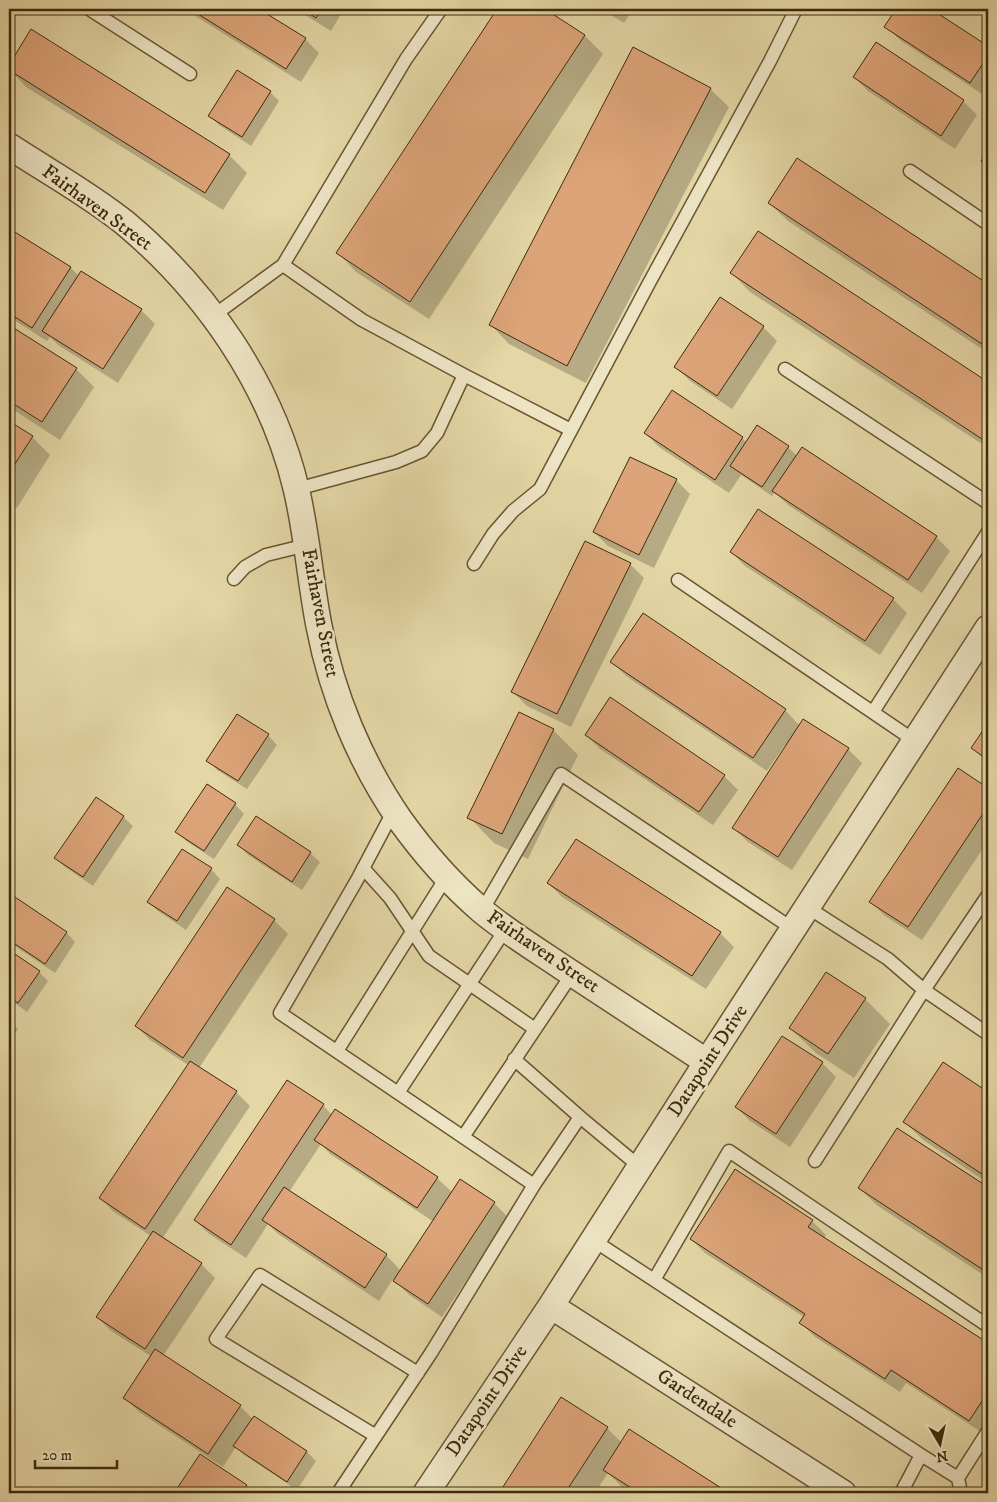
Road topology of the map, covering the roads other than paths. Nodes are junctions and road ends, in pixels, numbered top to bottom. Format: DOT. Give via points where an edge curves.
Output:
graph roads {
  1 [pos="89,9"];
  2 [pos="441,9"];
  3 [pos="796,9"];
  4 [pos="190,74"];
  5 [pos="9,146"];
  6 [pos="910,171"];
  7 [pos="988,224"];
  8 [pos="283,265"];
  9 [pos="213,316"];
  10 [pos="785,369"];
  11 [pos="464,375"];
  12 [pos="571,430"];
  13 [pos="297,489"];
  14 [pos="988,502"];
  15 [pos="988,532"];
  16 [pos="307,545"];
  17 [pos="474,564"];
  18 [pos="234,579"];
  19 [pos="678,580"];
  20 [pos="988,628"];
  21 [pos="873,712"];
  22 [pos="915,741"];
  23 [pos="394,810"];
  24 [pos="363,868"];
  25 [pos="447,876"];
  26 [pos="988,895"];
  27 [pos="807,907"];
  28 [pos="482,911"];
  29 [pos="793,929"];
  30 [pos="506,930"];
  31 [pos="412,931"];
  32 [pos="572,974"];
  33 [pos="469,984"];
  34 [pos="924,990"];
  35 [pos="535,1029"];
  36 [pos="988,1034"];
  37 [pos="337,1052"];
  38 [pos="514,1060"];
  39 [pos="707,1062"];
  40 [pos="398,1093"];
  41 [pos="580,1117"];
  42 [pos="463,1137"];
  43 [pos="816,1161"];
  44 [pos="640,1167"];
  45 [pos="534,1184"];
  46 [pos="593,1240"];
  47 [pos="654,1280"];
  48 [pos="551,1306"];
  49 [pos="988,1326"];
  50 [pos="418,1373"];
  51 [pos="988,1431"];
  52 [pos="376,1436"];
  53 [pos="921,1455"];
  54 [pos="958,1478"];
  55 [pos="338,1493"];
  56 [pos="426,1493"];
  57 [pos="843,1493"];
  58 [pos="901,1493"];
  59 [pos="961,1493"];
  1 -- 4 [label="lane"];
  2 -- 8 [label="lane" via="406,59"];
  3 -- 12 [label="lane"];
  5 -- 9 [label="street, Fairhaven Street" via="123,222 162,256"];
  6 -- 7 [label="lane"];
  8 -- 9 [label="lane"];
  8 -- 11 [label="lane" via="362,320"];
  9 -- 13 [label="street, Fairhaven Street" via="256,383 278,431"];
  10 -- 14 [label="lane"];
  11 -- 12 [label="lane"];
  11 -- 13 [label="lane" via="436,433 422,451 396,462"];
  12 -- 17 [label="lane" via="540,490 513,511"];
  13 -- 16 [label="street, Fairhaven Street"];
  15 -- 21 [label="lane"];
  16 -- 18 [label="lane" via="266,555 245,567"];
  16 -- 23 [label="street, Fairhaven Street" via="319,626 331,677 349,726"];
  19 -- 21 [label="lane"];
  20 -- 22 [label="street, Datapoint Drive"];
  21 -- 22 [label="lane"];
  22 -- 27 [label="street, Datapoint Drive"];
  23 -- 24 [label="lane"];
  23 -- 25 [label="street, Fairhaven Street"];
  24 -- 31 [label="lane" via="390,898"];
  24 -- 37 [label="lane" via="280,1013"];
  25 -- 28 [label="street, Fairhaven Street"];
  25 -- 31 [label="lane"];
  26 -- 34 [label="lane"];
  27 -- 29 [label="street, Datapoint Drive"];
  27 -- 34 [label="lane" via="888,959"];
  28 -- 29 [label="lane" via="561,774"];
  28 -- 30 [label="street, Fairhaven Street"];
  29 -- 39 [label="street, Datapoint Drive"];
  30 -- 32 [label="street, Fairhaven Street"];
  30 -- 33 [label="lane"];
  31 -- 33 [label="lane" via="429,956"];
  31 -- 37 [label="lane"];
  32 -- 35 [label="lane"];
  32 -- 39 [label="street, Fairhaven Street"];
  33 -- 35 [label="lane"];
  33 -- 40 [label="lane"];
  34 -- 36 [label="lane"];
  34 -- 43 [label="lane"];
  35 -- 38 [label="lane"];
  37 -- 40 [label="lane"];
  38 -- 41 [label="lane"];
  38 -- 42 [label="lane"];
  39 -- 44 [label="street, Datapoint Drive"];
  40 -- 42 [label="lane"];
  41 -- 44 [label="lane"];
  41 -- 45 [label="lane"];
  42 -- 45 [label="lane"];
  44 -- 46 [label="street, Datapoint Drive"];
  45 -- 50 [label="lane"];
  46 -- 47 [label="lane"];
  46 -- 48 [label="street, Datapoint Drive"];
  47 -- 49 [label="lane" via="729,1151"];
  47 -- 53 [label="lane"];
  48 -- 56 [label="street, Datapoint Drive"];
  48 -- 57 [label="street, Gardendale"];
  50 -- 52 [label="lane"];
  50 -- 52 [label="lane" via="260,1275 216,1339"];
  51 -- 54 [label="lane"];
  52 -- 55 [label="lane"];
  53 -- 54 [label="lane"];
  53 -- 58 [label="lane"];
  54 -- 59 [label="lane"];
}
